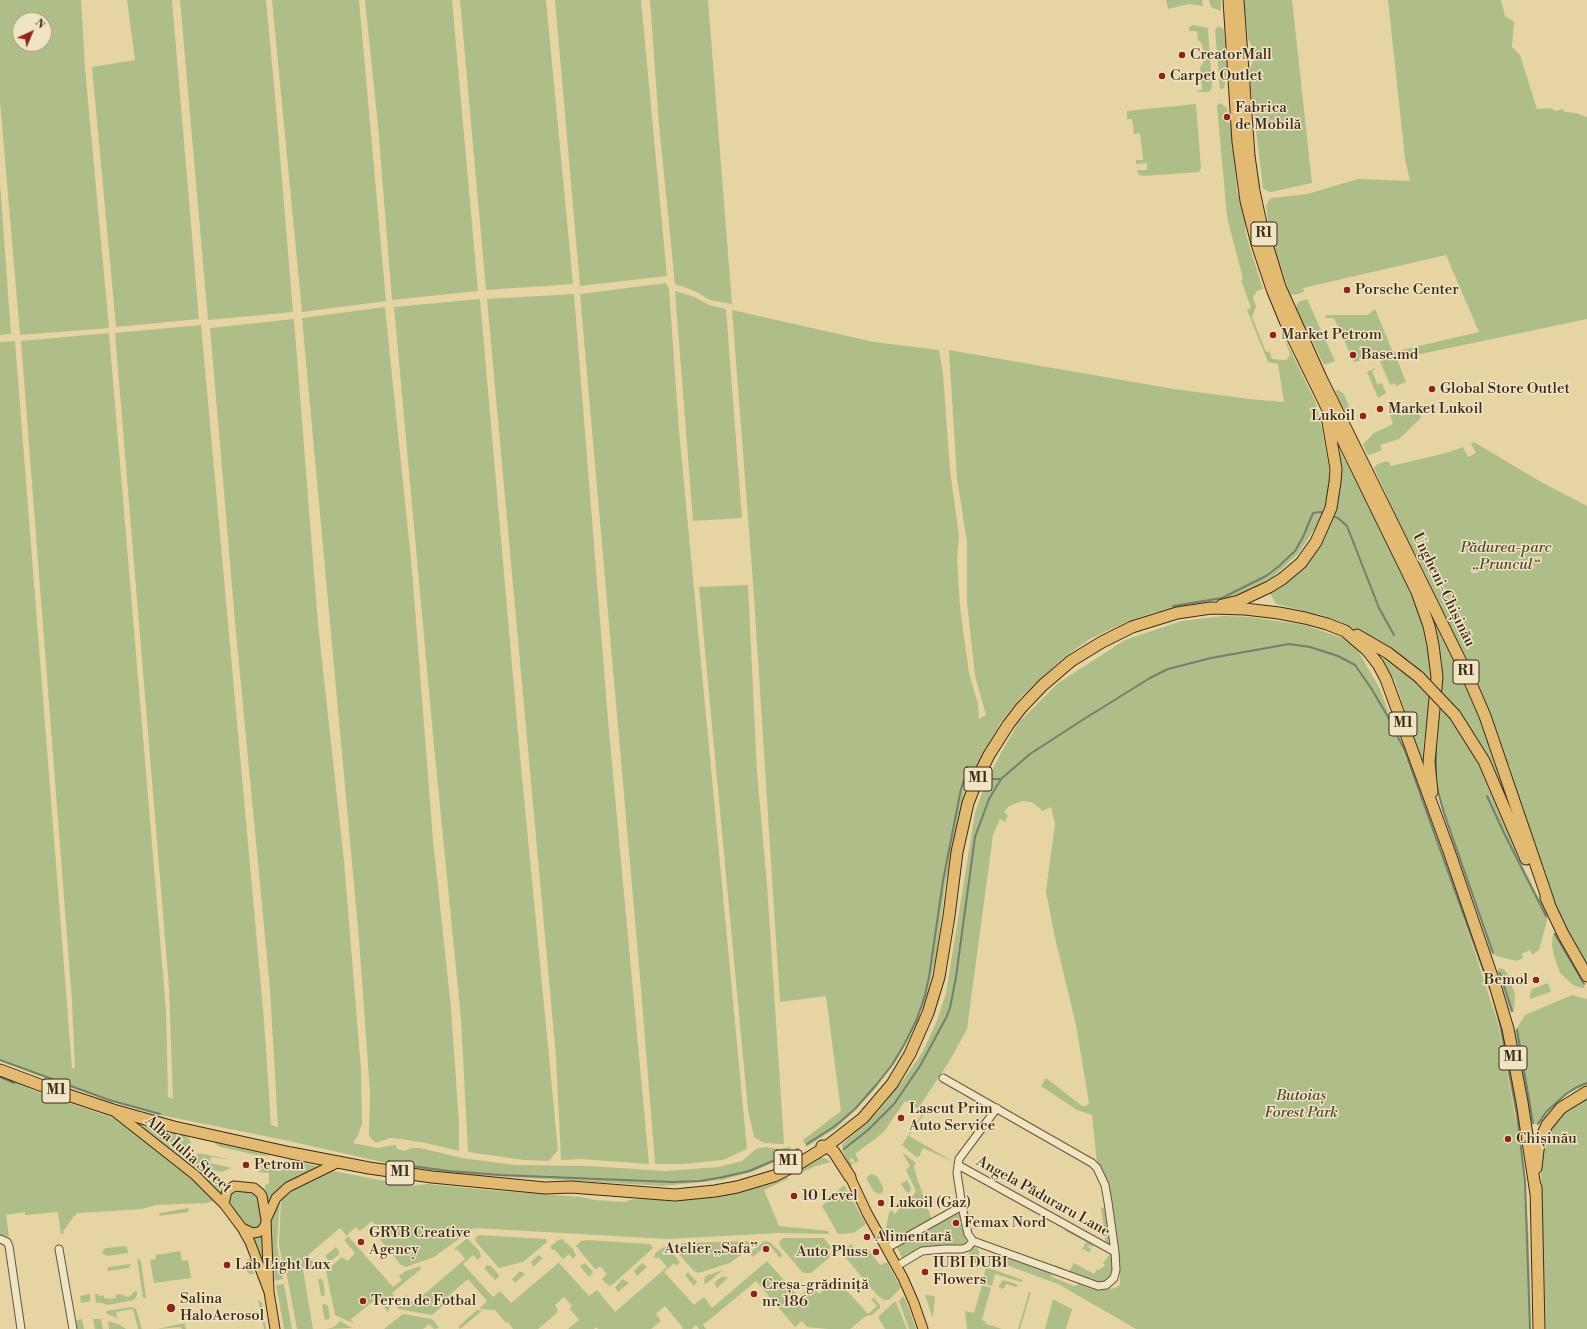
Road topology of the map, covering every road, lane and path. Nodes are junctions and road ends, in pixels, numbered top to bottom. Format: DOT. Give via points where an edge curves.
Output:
graph roads {
  1 [pos="1229,0"];
  2 [pos="1238,0"];
  3 [pos="1326,405"];
  4 [pos="1354,453"];
  5 [pos="1211,608"];
  6 [pos="1345,631"];
  7 [pos="1440,830"];
  8 [pos="1549,903"];
  9 [pos="1587,976"];
  10 [pos="902,1068"];
  11 [pos="0,1070"];
  12 [pos="943,1078"];
  13 [pos="1587,1092"];
  14 [pos="997,1108"];
  15 [pos="113,1110"];
  16 [pos="829,1146"];
  17 [pos="339,1162"];
  18 [pos="958,1165"];
  19 [pos="846,1178"];
  20 [pos="718,1191"];
  21 [pos="642,1192"];
  22 [pos="1536,1194"];
  23 [pos="224,1204"];
  24 [pos="962,1206"];
  25 [pos="266,1223"];
  26 [pos="242,1228"];
  27 [pos="0,1239"];
  28 [pos="973,1240"];
  29 [pos="887,1248"];
  30 [pos="59,1249"];
  31 [pos="1115,1252"];
  32 [pos="897,1266"];
  33 [pos="268,1292"];
  34 [pos="21,1329"];
  35 [pos="71,1329"];
  36 [pos="275,1329"];
  37 [pos="923,1329"];
  38 [pos="1539,1329"];
  1 -- 3 [label="highway, R1" via="1238,142 1246,200 1257,244 1278,306"];
  2 -- 4 [label="highway, R1" via="1249,156 1262,228 1286,301"];
  3 -- 4 [label="highway, R1"];
  3 -- 5 [label="highway" via="1336,469 1331,508 1316,542 1301,563 1282,578 1239,600"];
  4 -- 7 [label="highway, Ungheni-Chișinău / R1" via="1417,592 1429,626 1436,677 1429,769"];
  4 -- 8 [label="highway, Ungheni-Chișinău / R1" via="1465,670 1484,716"];
  5 -- 6 [label="highway, M1" via="1279,613"];
  5 -- 10 [label="highway, M1" via="1150,621 1117,634 1087,651 1043,685 1021,708 998,740 979,775 966,812 957,852 937,984 922,1030"];
  6 -- 7 [label="highway, M1" via="1378,664 1386,679"];
  6 -- 8 [label="highway, M1, bridge" via="1388,653 1419,677 1455,715 1484,761 1531,870"];
  7 -- 22 [label="highway, M1" via="1508,1029"];
  8 -- 9 [label="highway, M1" via="1562,934"];
  10 -- 16 [label="highway, M1" via="865,1111 832,1139"];
  10 -- 19 [label="highway, M1" via="896,1085 868,1117 840,1142 838,1149"];
  10 -- 21 [label="highway, M1" via="845,1125 781,1166 719,1185"];
  11 -- 15 [label="highway, M1"];
  12 -- 14 [label="street"];
  13 -- 22 [label="highway" via="1561,1108 1544,1131 1538,1150"];
  14 -- 18 [label="street, Angela Păduraru Lane" via="962,1154"];
  14 -- 31 [label="street" via="1097,1168 1105,1185"];
  15 -- 17 [label="highway, M1" via="174,1127"];
  15 -- 23 [label="main road, Alba Iulia Street" via="195,1175"];
  16 -- 19 [label="highway"];
  16 -- 20 [label="highway, M1" via="774,1176"];
  16 -- 21 [label="highway, M1" via="819,1148 782,1169 742,1183 698,1190"];
  17 -- 21 [label="highway, M1" via="389,1172 475,1182"];
  17 -- 25 [label="main road, Alba Iulia Street" via="288,1187 276,1198"];
  18 -- 24 [label="street, Angela Păduraru Lane"];
  18 -- 31 [label="street, Angela Păduraru Lane"];
  19 -- 20 [label="highway, M1" via="833,1160 818,1156 778,1177 742,1188"];
  19 -- 29 [label="main road"];
  20 -- 21 [label="highway, M1" via="676,1195"];
  22 -- 38 [label="highway"];
  23 -- 25 [label="main road" via="225,1195 230,1188 254,1188 262,1196"];
  23 -- 26 [label="main road, Alba Iulia Street"];
  24 -- 28 [label="street, Angela Păduraru Lane" via="968,1234"];
  24 -- 29 [label="street"];
  25 -- 26 [label="main road" via="259,1232 253,1233"];
  25 -- 33 [label="main road, Alba Iulia Street"];
  26 -- 33 [label="main road, Alba Iulia Street" via="250,1242"];
  27 -- 34 [label="street" via="9,1246"];
  28 -- 31 [label="street" via="1098,1286 1106,1286 1114,1278"];
  28 -- 32 [label="street" via="968,1247 962,1249 922,1251"];
  29 -- 32 [label="main road"];
  30 -- 35 [label="street"];
  32 -- 37 [label="main road"];
  33 -- 36 [label="main road, Alba Iulia Street"];
}
